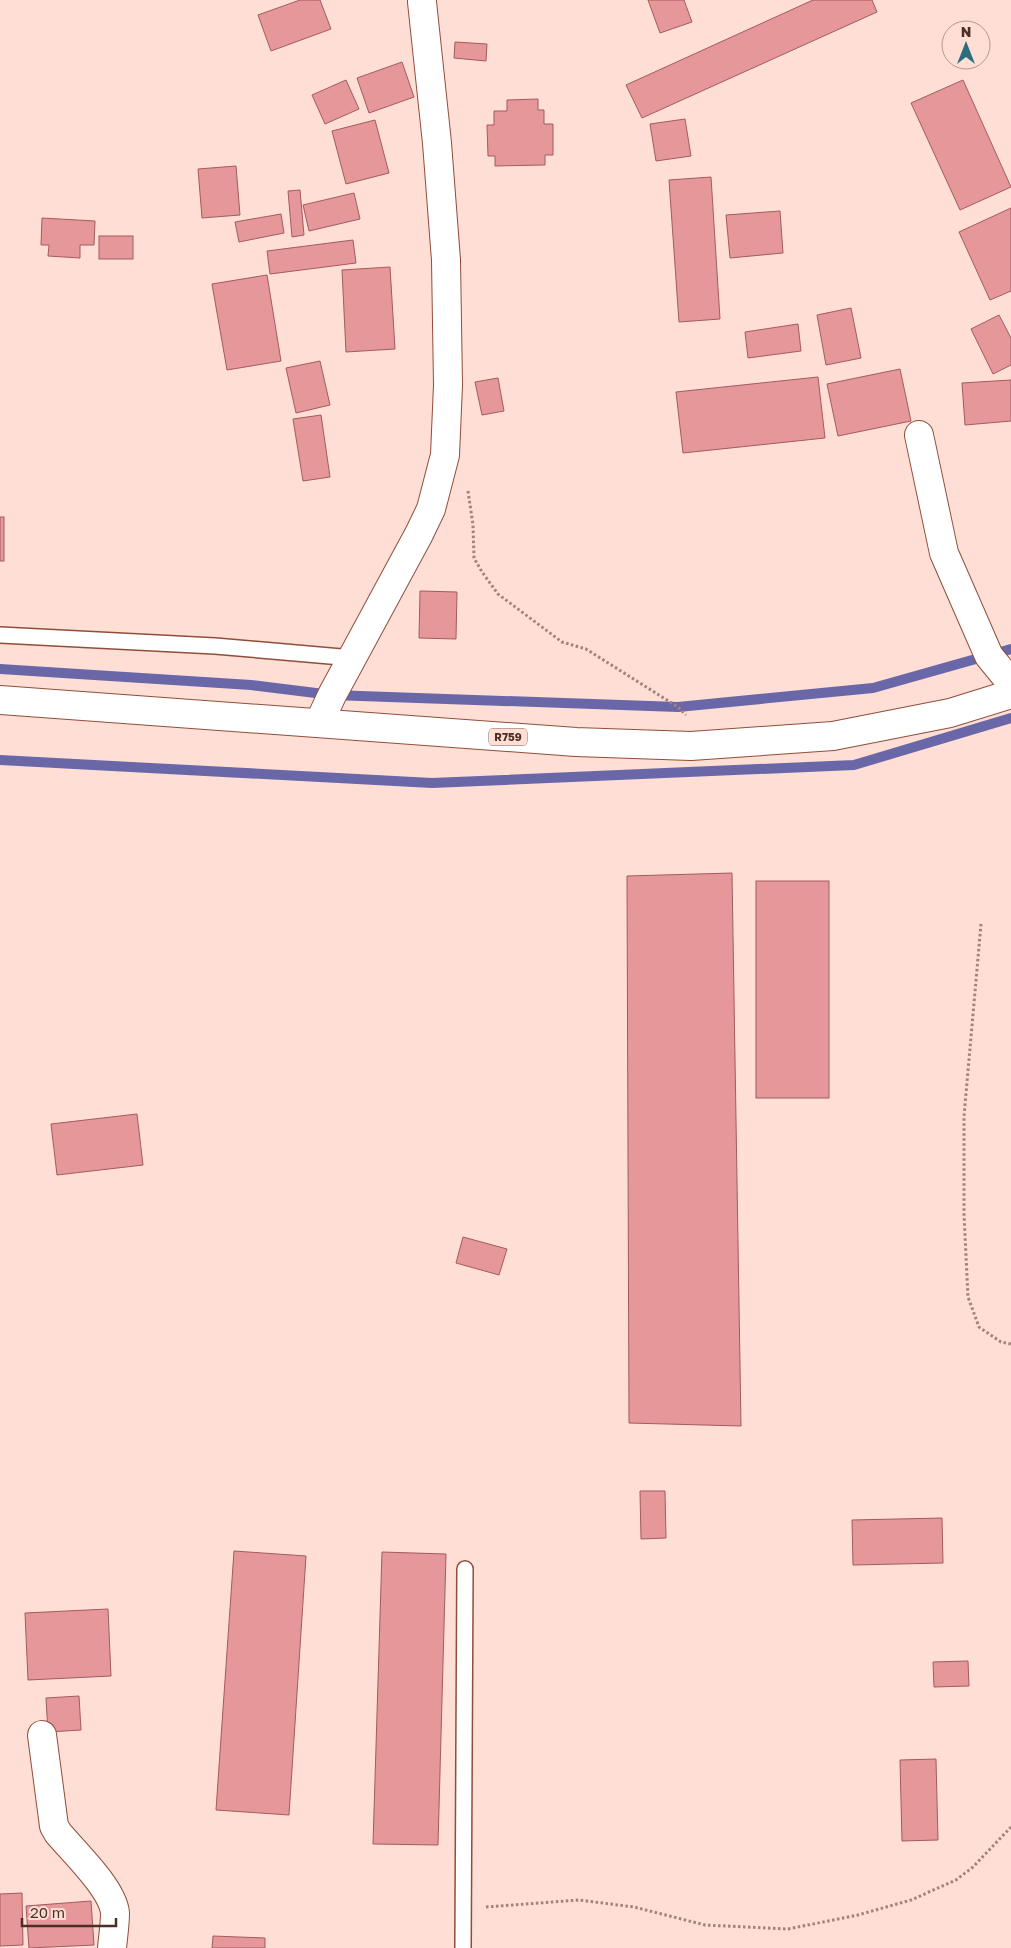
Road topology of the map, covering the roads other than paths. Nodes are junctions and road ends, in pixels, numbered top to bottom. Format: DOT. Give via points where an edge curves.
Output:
graph roads {
  1 [pos="422,2"];
  2 [pos="919,436"];
  3 [pos="0,635"];
  4 [pos="353,658"];
  5 [pos="1011,683"];
  6 [pos="1011,694"];
  7 [pos="0,700"];
  8 [pos="319,723"];
  9 [pos="464,1569"];
  10 [pos="42,1735"];
  11 [pos="112,1948"];
  12 [pos="463,1948"];
  1 -- 4 [label="street" via="446,260 448,385 445,455 431,510"];
  2 -- 5 [label="street" via="944,553 989,656"];
  3 -- 4 [label="lane" via="215,646"];
  4 -- 8 [label="street"];
  6 -- 8 [label="street, R759" via="950,713 833,736 690,746 576,742"];
  7 -- 8 [label="street, R759"];
  9 -- 12 [label="lane"];
  10 -- 11 [label="street" via="54,1826 111,1898 115,1912"];
}
